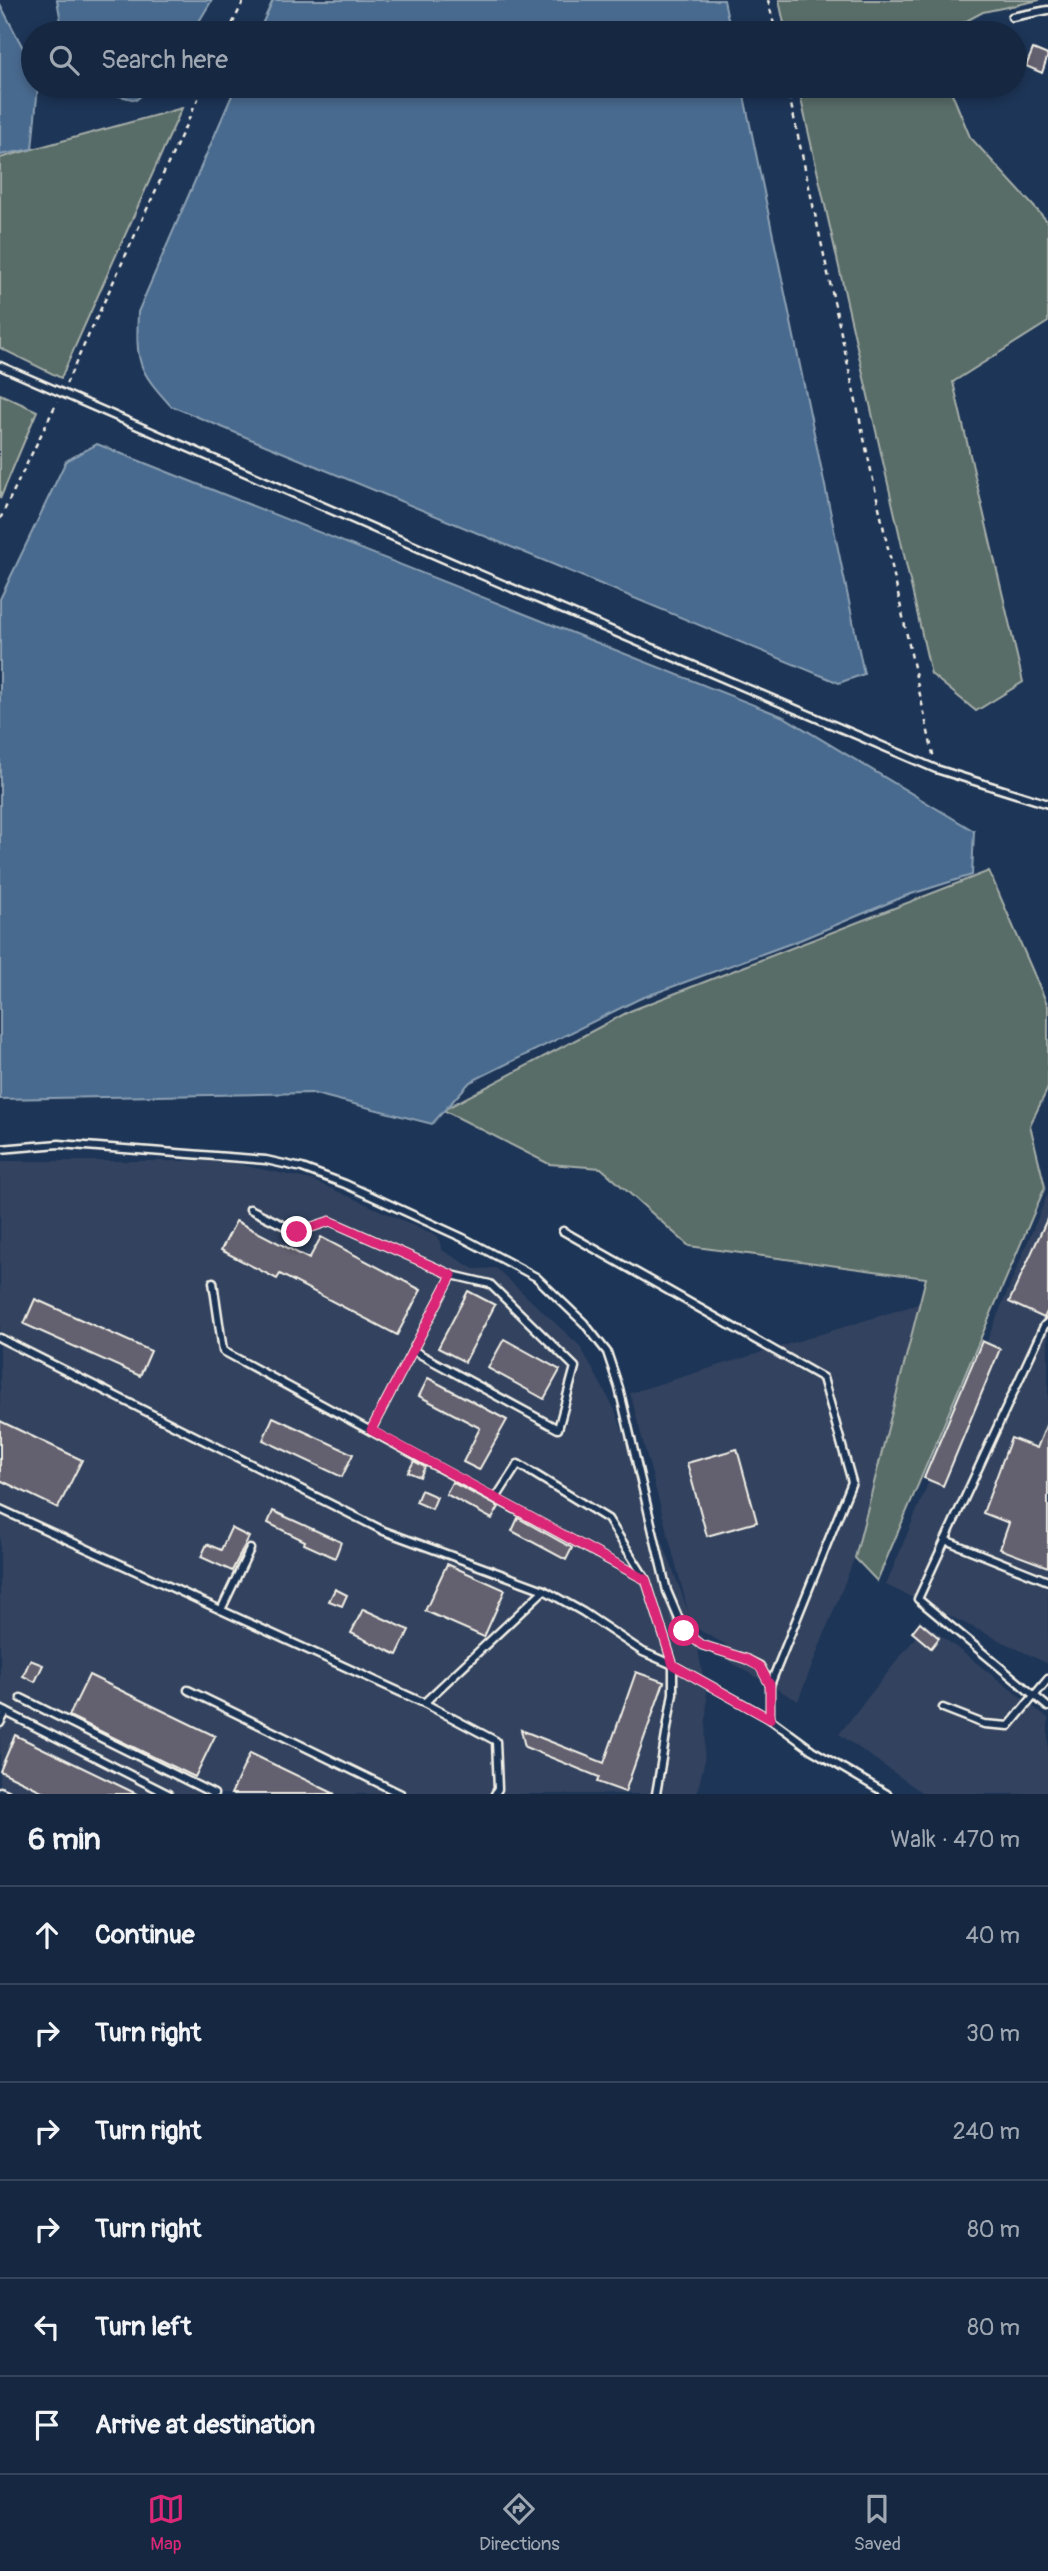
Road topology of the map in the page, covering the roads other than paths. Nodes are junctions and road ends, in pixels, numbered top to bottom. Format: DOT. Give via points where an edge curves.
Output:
graph roads {
  1 [pos="1048,10"];
  2 [pos="1012,17"];
  3 [pos="0,366"];
  4 [pos="1048,804"];
  5 [pos="0,1149"];
  6 [pos="250,1209"];
  7 [pos="563,1231"];
  8 [pos="452,1275"];
  9 [pos="213,1282"];
  10 [pos="1048,1322"];
  11 [pos="0,1338"];
  12 [pos="414,1351"];
  13 [pos="371,1430"];
  14 [pos="496,1499"];
  15 [pos="0,1509"];
  16 [pos="945,1540"];
  17 [pos="250,1549"];
  18 [pos="646,1580"];
  19 [pos="1048,1581"];
  20 [pos="544,1590"];
  21 [pos="221,1610"];
  22 [pos="673,1665"];
  23 [pos="1048,1679"];
  24 [pos="770,1685"];
  25 [pos="188,1690"];
  26 [pos="1035,1697"];
  27 [pos="22,1698"];
  28 [pos="424,1703"];
  29 [pos="1048,1707"];
  30 [pos="943,1708"];
  31 [pos="3,1710"];
  32 [pos="770,1719"];
  33 [pos="0,1723"];
  34 [pos="0,1791"];
  35 [pos="7,1794"];
  36 [pos="168,1794"];
  37 [pos="214,1794"];
  38 [pos="401,1794"];
  39 [pos="495,1794"];
  40 [pos="656,1794"];
  41 [pos="887,1794"];
  1 -- 2 [label="lane"];
  3 -- 4 [label="lane" via="936,769"];
  5 -- 24 [label="lane" via="59,1144 266,1160 302,1168 463,1238 536,1277 607,1352 667,1591 684,1631 702,1645 760,1667"];
  6 -- 8 [label="lane" via="297,1232 330,1221"];
  7 -- 24 [label="lane" via="823,1378 852,1482"];
  8 -- 12 [label="lane"];
  8 -- 12 [label="lane" via="490,1284 575,1367 558,1429"];
  9 -- 13 [label="lane" via="223,1350"];
  10 -- 16 [label="lane"];
  11 -- 20 [label="lane" via="384,1531"];
  12 -- 13 [label="lane"];
  13 -- 14 [label="lane"];
  14 -- 18 [label="lane"];
  14 -- 18 [label="lane" via="518,1464 608,1519"];
  15 -- 21 [label="lane"];
  16 -- 19 [label="lane"];
  16 -- 26 [label="lane" via="918,1599"];
  17 -- 21 [label="lane"];
  18 -- 22 [label="lane"];
  20 -- 22 [label="lane"];
  20 -- 28 [label="lane"];
  21 -- 28 [label="lane"];
  22 -- 32 [label="lane"];
  22 -- 40 [label="lane" via="673,1693"];
  23 -- 26 [label="lane"];
  24 -- 32 [label="lane"];
  25 -- 38 [label="lane"];
  26 -- 29 [label="lane"];
  26 -- 30 [label="lane" via="1009,1726 984,1724"];
  27 -- 37 [label="lane"];
  28 -- 39 [label="lane" via="496,1741"];
  31 -- 33 [label="lane"];
  31 -- 36 [label="lane"];
  32 -- 41 [label="lane"];
  34 -- 35 [label="lane"];
}
